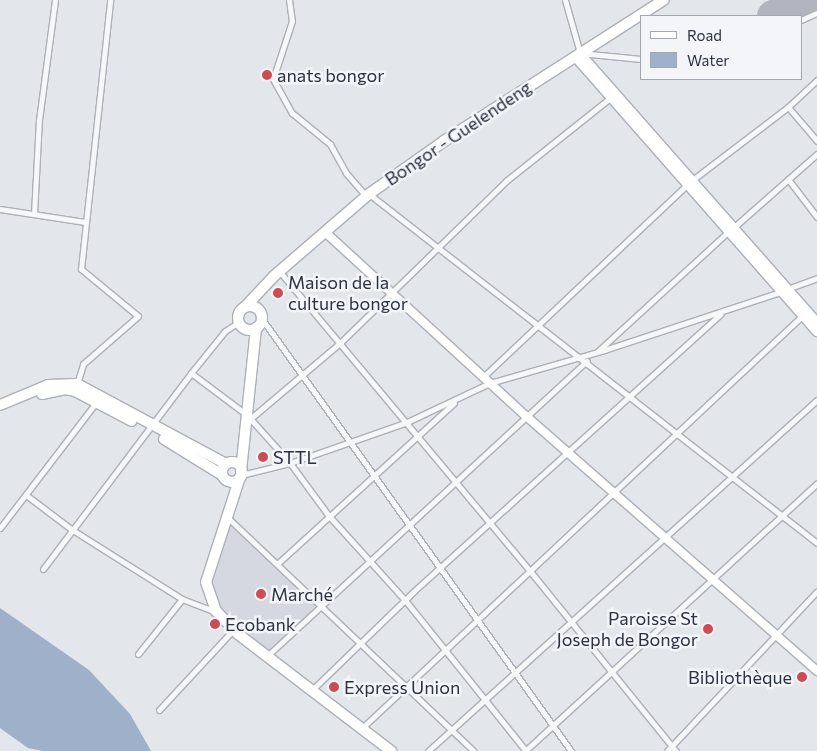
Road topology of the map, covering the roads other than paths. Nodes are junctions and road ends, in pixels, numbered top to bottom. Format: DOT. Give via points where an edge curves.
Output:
graph roads {
  1 [pos="55,0"];
  2 [pos="110,0"];
  3 [pos="289,0"];
  4 [pos="565,0"];
  5 [pos="664,0"];
  6 [pos="817,13"];
  7 [pos="640,15"];
  8 [pos="640,15"];
  9 [pos="802,20"];
  10 [pos="577,55"];
  11 [pos="640,59"];
  12 [pos="817,80"];
  13 [pos="610,98"];
  14 [pos="788,107"];
  15 [pos="817,141"];
  16 [pos="817,154"];
  17 [pos="788,180"];
  18 [pos="688,184"];
  19 [pos="368,196"];
  20 [pos="0,209"];
  21 [pos="34,214"];
  22 [pos="817,217"];
  23 [pos="85,222"];
  24 [pos="730,230"];
  25 [pos="325,232"];
  26 [pos="434,247"];
  27 [pos="279,271"];
  28 [pos="817,278"];
  29 [pos="266,284"];
  30 [pos="391,291"];
  31 [pos="783,291"];
  32 [pos="245,307"];
  33 [pos="722,313"];
  34 [pos="802,316"];
  35 [pos="259,319"];
  36 [pos="817,322"];
  37 [pos="241,325"];
  38 [pos="538,326"];
  39 [pos="817,332"];
  40 [pos="340,342"];
  41 [pos="254,352"];
  42 [pos="596,353"];
  43 [pos="582,357"];
  44 [pos="587,361"];
  45 [pos="190,373"];
  46 [pos="302,376"];
  47 [pos="486,380"];
  48 [pos="77,384"];
  49 [pos="629,394"];
  50 [pos="460,398"];
  51 [pos="97,400"];
  52 [pos="817,400"];
  53 [pos="0,405"];
  54 [pos="0,412"];
  55 [pos="526,416"];
  56 [pos="249,417"];
  57 [pos="407,422"];
  58 [pos="150,428"];
  59 [pos="244,430"];
  60 [pos="678,432"];
  61 [pos="418,436"];
  62 [pos="350,442"];
  63 [pos="566,452"];
  64 [pos="290,462"];
  65 [pos="228,463"];
  66 [pos="241,474"];
  67 [pos="374,475"];
  68 [pos="223,477"];
  69 [pos="729,477"];
  70 [pos="455,482"];
  71 [pos="817,483"];
  72 [pos="614,492"];
  73 [pos="26,495"];
  74 [pos="782,515"];
  75 [pos="329,516"];
  76 [pos="227,517"];
  77 [pos="410,522"];
  78 [pos="490,522"];
  79 [pos="0,528"];
  80 [pos="71,529"];
  81 [pos="663,535"];
  82 [pos="817,543"];
  83 [pos="369,559"];
  84 [pos="277,564"];
  85 [pos="442,567"];
  86 [pos="43,569"];
  87 [pos="530,571"];
  88 [pos="711,580"];
  89 [pos="817,591"];
  90 [pos="182,599"];
  91 [pos="405,600"];
  92 [pos="320,605"];
  93 [pos="216,611"];
  94 [pos="478,620"];
  95 [pos="570,622"];
  96 [pos="233,630"];
  97 [pos="775,635"];
  98 [pos="360,641"];
  99 [pos="445,650"];
  100 [pos="138,654"];
  101 [pos="267,656"];
  102 [pos="612,671"];
  103 [pos="817,671"];
  104 [pos="516,673"];
  105 [pos="407,687"];
  106 [pos="313,689"];
  107 [pos="486,700"];
  108 [pos="158,710"];
  109 [pos="552,726"];
  110 [pos="362,728"];
  111 [pos="451,730"];
  112 [pos="671,746"];
  113 [pos="390,751"];
  114 [pos="428,751"];
  115 [pos="474,751"];
  116 [pos="526,751"];
  117 [pos="571,751"];
  118 [pos="668,751"];
  119 [pos="676,751"];
  1 -- 21 [label="street" via="39,120"];
  2 -- 23 [label="street"];
  3 -- 19 [label="street" via="292,21 273,79 292,113 330,144 346,173"];
  4 -- 10 [label="street"];
  5 -- 8 [label="highway, Bongor - Guelendeng"];
  6 -- 9 [label="street"];
  7 -- 10 [label="highway, Bongor - Guelendeng"];
  10 -- 11 [label="street"];
  10 -- 13 [label="street"];
  10 -- 18 [label="street"];
  10 -- 19 [label="highway, Bongor - Guelendeng" via="444,141"];
  12 -- 14 [label="street"];
  13 -- 18 [label="street"];
  13 -- 26 [label="street" via="528,161"];
  14 -- 15 [label="street"];
  14 -- 18 [label="street"];
  16 -- 17 [label="street"];
  17 -- 22 [label="street"];
  17 -- 24 [label="street"];
  18 -- 24 [label="street"];
  18 -- 38 [label="street"];
  19 -- 25 [label="highway, Bongor - Guelendeng"];
  19 -- 26 [label="street"];
  20 -- 21 [label="street"];
  21 -- 23 [label="street"];
  23 -- 48 [label="street" via="81,269 138,316 83,364"];
  24 -- 31 [label="street"];
  24 -- 42 [label="street"];
  25 -- 27 [label="highway, Bongor - Guelendeng"];
  25 -- 30 [label="street"];
  26 -- 30 [label="street"];
  26 -- 38 [label="street"];
  27 -- 29 [label="highway, Bongor - Guelendeng"];
  27 -- 40 [label="street"];
  28 -- 31 [label="street"];
  29 -- 32 [label="highway, Bongor - Guelendeng"];
  29 -- 35 [label="highway"];
  30 -- 40 [label="street"];
  30 -- 47 [label="street"];
  31 -- 33 [label="street"];
  31 -- 34 [label="street"];
  31 -- 36 [label="street"];
  32 -- 35 [label="highway"];
  32 -- 37 [label="highway, Bongor - Guelendeng" via="240,312"];
  33 -- 42 [label="street"];
  33 -- 49 [label="street"];
  34 -- 39 [label="street"];
  34 -- 60 [label="street"];
  35 -- 37 [label="highway"];
  35 -- 41 [label="highway"];
  35 -- 46 [label="street"];
  37 -- 41 [label="highway"];
  37 -- 45 [label="street" via="225,331"];
  38 -- 43 [label="street"];
  38 -- 47 [label="street"];
  40 -- 46 [label="street"];
  40 -- 57 [label="street"];
  41 -- 56 [label="highway"];
  42 -- 43 [label="street"];
  43 -- 44 [label="street"];
  43 -- 47 [label="street"];
  44 -- 49 [label="street"];
  44 -- 55 [label="street"];
  45 -- 56 [label="street"];
  45 -- 58 [label="street"];
  46 -- 56 [label="street"];
  46 -- 62 [label="street"];
  47 -- 50 [label="street"];
  47 -- 55 [label="street"];
  48 -- 53 [label="highway" via="48,385"];
  48 -- 58 [label="highway" via="101,394"];
  49 -- 60 [label="street"];
  49 -- 63 [label="street"];
  50 -- 57 [label="street"];
  50 -- 61 [label="street"];
  51 -- 54 [label="highway" via="65,389"];
  51 -- 58 [label="highway"];
  51 -- 73 [label="street"];
  52 -- 69 [label="street"];
  55 -- 63 [label="street"];
  55 -- 70 [label="street"];
  56 -- 59 [label="highway"];
  56 -- 64 [label="street"];
  57 -- 61 [label="street"];
  57 -- 62 [label="street"];
  58 -- 65 [label="highway"];
  58 -- 68 [label="highway"];
  58 -- 80 [label="street"];
  59 -- 65 [label="highway"];
  59 -- 66 [label="highway"];
  60 -- 69 [label="street"];
  60 -- 72 [label="street"];
  61 -- 67 [label="street"];
  61 -- 70 [label="street"];
  62 -- 64 [label="street"];
  62 -- 67 [label="street"];
  63 -- 72 [label="street"];
  63 -- 78 [label="street"];
  64 -- 66 [label="street"];
  64 -- 75 [label="street"];
  65 -- 66 [label="highway" via="237,464"];
  65 -- 68 [label="highway"];
  66 -- 68 [label="highway" via="234,482"];
  66 -- 76 [label="highway"];
  67 -- 75 [label="street"];
  67 -- 77 [label="street"];
  68 -- 76 [label="highway"];
  69 -- 74 [label="street"];
  69 -- 81 [label="street"];
  70 -- 77 [label="street"];
  70 -- 78 [label="street"];
  71 -- 74 [label="street"];
  72 -- 81 [label="street"];
  72 -- 87 [label="street"];
  73 -- 79 [label="street"];
  73 -- 80 [label="street"];
  74 -- 82 [label="street"];
  74 -- 88 [label="street"];
  75 -- 83 [label="street"];
  75 -- 84 [label="street"];
  76 -- 84 [label="street"];
  76 -- 93 [label="highway" via="206,582"];
  77 -- 83 [label="street"];
  77 -- 85 [label="street"];
  78 -- 85 [label="street"];
  78 -- 87 [label="street"];
  80 -- 86 [label="street"];
  80 -- 90 [label="street"];
  81 -- 88 [label="street"];
  81 -- 95 [label="street"];
  83 -- 91 [label="street"];
  83 -- 92 [label="street"];
  84 -- 92 [label="street"];
  85 -- 91 [label="street"];
  85 -- 94 [label="street"];
  87 -- 94 [label="street"];
  87 -- 95 [label="street"];
  88 -- 97 [label="street"];
  88 -- 102 [label="street"];
  89 -- 97 [label="street"];
  90 -- 93 [label="street"];
  90 -- 100 [label="street"];
  91 -- 98 [label="street"];
  91 -- 99 [label="street"];
  92 -- 98 [label="street"];
  92 -- 101 [label="street"];
  93 -- 96 [label="highway"];
  94 -- 99 [label="street"];
  94 -- 104 [label="street"];
  95 -- 102 [label="street"];
  95 -- 104 [label="street"];
  96 -- 101 [label="highway"];
  96 -- 108 [label="street"];
  97 -- 103 [label="street"];
  97 -- 112 [label="street"];
  98 -- 105 [label="street"];
  98 -- 106 [label="street"];
  99 -- 105 [label="street"];
  99 -- 107 [label="street"];
  101 -- 106 [label="highway"];
  102 -- 109 [label="street"];
  102 -- 112 [label="street"];
  104 -- 107 [label="street"];
  104 -- 109 [label="street"];
  105 -- 110 [label="street"];
  105 -- 111 [label="street"];
  106 -- 110 [label="highway"];
  107 -- 111 [label="street"];
  107 -- 116 [label="street"];
  109 -- 116 [label="street"];
  109 -- 117 [label="street"];
  110 -- 113 [label="highway"];
  111 -- 114 [label="street"];
  111 -- 115 [label="street"];
  112 -- 118 [label="street"];
  112 -- 119 [label="street"];
}
